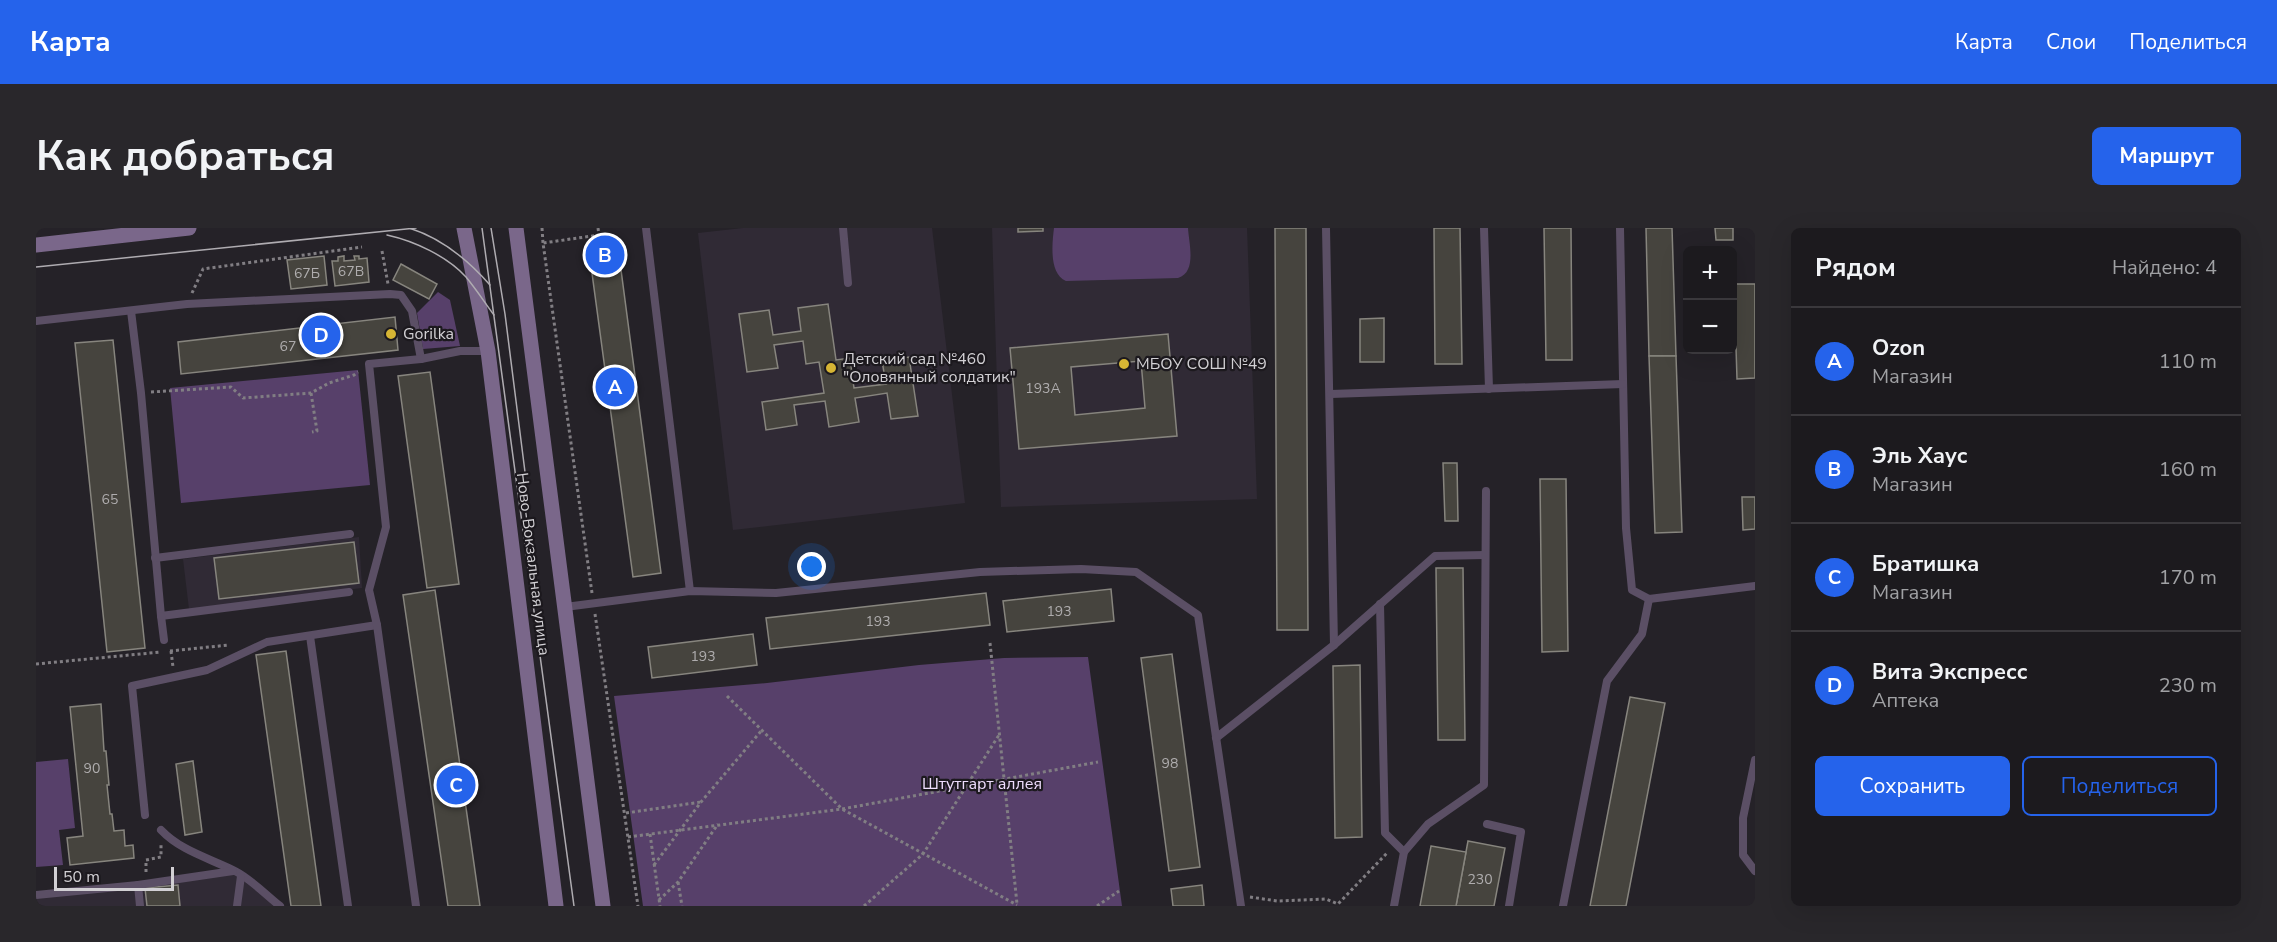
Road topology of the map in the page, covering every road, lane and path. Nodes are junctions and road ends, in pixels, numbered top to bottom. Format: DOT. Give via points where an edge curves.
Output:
graph roads {
  1 [pos="189,228"];
  2 [pos="464,228"];
  3 [pos="516,228"];
  4 [pos="542,228"];
  5 [pos="598,228"];
  6 [pos="646,228"];
  7 [pos="843,228"];
  8 [pos="1326,228"];
  9 [pos="1484,228"];
  10 [pos="1620,228"];
  11 [pos="543,243"];
  12 [pos="36,245"];
  13 [pos="362,247"];
  14 [pos="382,251"];
  15 [pos="848,284"];
  16 [pos="390,294"];
  17 [pos="190,297"];
  18 [pos="131,311"];
  19 [pos="36,321"];
  20 [pos="488,351"];
  21 [pos="421,359"];
  22 [pos="369,364"];
  23 [pos="1623,384"];
  24 [pos="1489,389"];
  25 [pos="141,393"];
  26 [pos="311,393"];
  27 [pos="1331,394"];
  28 [pos="312,432"];
  29 [pos="1486,491"];
  30 [pos="350,534"];
  31 [pos="1485,555"];
  32 [pos="155,558"];
  33 [pos="1755,586"];
  34 [pos="690,591"];
  35 [pos="349,592"];
  36 [pos="1649,599"];
  37 [pos="593,604"];
  38 [pos="1380,604"];
  39 [pos="565,607"];
  40 [pos="161,616"];
  41 [pos="377,625"];
  42 [pos="310,636"];
  43 [pos="164,640"];
  44 [pos="990,643"];
  45 [pos="234,645"];
  46 [pos="1334,645"];
  47 [pos="36,664"];
  48 [pos="727,696"];
  49 [pos="762,730"];
  50 [pos="999,734"];
  51 [pos="1216,738"];
  52 [pos="1755,760"];
  53 [pos="1098,762"];
  54 [pos="1004,780"];
  55 [pos="966,787"];
  56 [pos="701,802"];
  57 [pos="842,809"];
  58 [pos="625,813"];
  59 [pos="145,814"];
  60 [pos="718,824"];
  61 [pos="1487,824"];
  62 [pos="681,829"];
  63 [pos="161,830"];
  64 [pos="650,834"];
  65 [pos="628,837"];
  66 [pos="1396,844"];
  67 [pos="1404,852"];
  68 [pos="923,854"];
  69 [pos="654,865"];
  70 [pos="1755,871"];
  71 [pos="238,873"];
  72 [pos="678,882"];
  73 [pos="138,885"];
  74 [pos="1119,891"];
  75 [pos="1239,894"];
  76 [pos="36,895"];
  77 [pos="659,900"];
  78 [pos="1017,905"];
  79 [pos="1338,905"];
  80 [pos="140,906"];
  81 [pos="237,906"];
  82 [pos="280,906"];
  83 [pos="348,906"];
  84 [pos="416,906"];
  85 [pos="556,906"];
  86 [pos="603,906"];
  87 [pos="638,906"];
  88 [pos="660,906"];
  89 [pos="682,906"];
  90 [pos="864,906"];
  91 [pos="1097,906"];
  92 [pos="1241,906"];
  93 [pos="1394,906"];
  94 [pos="1509,906"];
  95 [pos="1563,906"];
  1 -- 12 [label="main road"];
  2 -- 20 [label="main road, Ново-Вокзальная улица"];
  3 -- 39 [label="main road, Ново-Вокзальная улица"];
  4 -- 11 [label="path"];
  5 -- 11 [label="path" via="599,235"];
  6 -- 34 [label="lane"];
  7 -- 15 [label="lane"];
  8 -- 27 [label="lane"];
  9 -- 24 [label="lane"];
  10 -- 23 [label="lane"];
  11 -- 37 [label="path"];
  13 -- 17 [label="path" via="203,268"];
  14 -- 16 [label="path"];
  16 -- 18 [label="lane" via="187,304"];
  16 -- 21 [label="lane" via="401,296 412,311"];
  18 -- 19 [label="lane"];
  18 -- 25 [label="lane"];
  20 -- 21 [label="lane" via="460,351"];
  20 -- 85 [label="main road, Ново-Вокзальная улица"];
  21 -- 22 [label="lane"];
  22 -- 26 [label="path" via="354,375"];
  22 -- 41 [label="lane" via="386,527 369,590"];
  23 -- 24 [label="lane"];
  23 -- 36 [label="lane" via="1626,528 1632,590"];
  24 -- 27 [label="lane"];
  25 -- 26 [label="path" via="231,387 243,398"];
  25 -- 32 [label="lane"];
  26 -- 28 [label="path" via="316,431"];
  27 -- 46 [label="lane"];
  29 -- 31 [label="lane"];
  30 -- 32 [label="lane"];
  31 -- 38 [label="lane" via="1435,556"];
  31 -- 67 [label="lane" via="1484,785 1428,824"];
  32 -- 40 [label="lane"];
  33 -- 36 [label="lane"];
  34 -- 37 [label="lane"];
  34 -- 51 [label="lane" via="777,593 980,572 1137,572 1198,615"];
  35 -- 40 [label="lane"];
  36 -- 95 [label="lane" via="1642,634 1607,681"];
  37 -- 39 [label="lane"];
  37 -- 58 [label="path"];
  38 -- 46 [label="lane"];
  38 -- 66 [label="lane" via="1385,833"];
  39 -- 86 [label="main road, Ново-Вокзальная улица"];
  40 -- 43 [label="lane"];
  41 -- 42 [label="lane"];
  41 -- 84 [label="lane"];
  42 -- 59 [label="lane" via="267,642 207,670 132,686"];
  42 -- 83 [label="lane"];
  44 -- 50 [label="path"];
  45 -- 47 [label="path"];
  46 -- 51 [label="lane"];
  48 -- 49 [label="path"];
  49 -- 56 [label="path"];
  49 -- 57 [label="path"];
  50 -- 54 [label="path"];
  50 -- 55 [label="path"];
  51 -- 75 [label="lane"];
  52 -- 70 [label="lane" via="1743,818 1743,855"];
  53 -- 54 [label="path"];
  54 -- 55 [label="path"];
  54 -- 78 [label="path"];
  55 -- 57 [label="path"];
  55 -- 68 [label="path"];
  56 -- 58 [label="path"];
  56 -- 62 [label="path"];
  57 -- 60 [label="path"];
  57 -- 68 [label="path"];
  58 -- 65 [label="path"];
  60 -- 62 [label="path"];
  60 -- 72 [label="path"];
  61 -- 94 [label="lane" via="1521,832"];
  62 -- 64 [label="path"];
  62 -- 69 [label="path"];
  63 -- 71 [label="lane" via="170,840"];
  63 -- 73 [label="path" via="161,857 146,860 146,878"];
  64 -- 65 [label="path"];
  64 -- 69 [label="path"];
  65 -- 87 [label="path"];
  66 -- 67 [label="lane"];
  66 -- 79 [label="path"];
  67 -- 93 [label="lane"];
  68 -- 78 [label="path"];
  68 -- 90 [label="path"];
  69 -- 77 [label="path"];
  71 -- 73 [label="lane"];
  71 -- 81 [label="lane"];
  71 -- 82 [label="lane"];
  72 -- 77 [label="path"];
  72 -- 89 [label="path"];
  73 -- 76 [label="lane"];
  73 -- 80 [label="lane"];
  74 -- 91 [label="path"];
  75 -- 79 [label="path" via="1277,901 1326,899"];
  75 -- 92 [label="lane"];
  77 -- 88 [label="path"];
}
